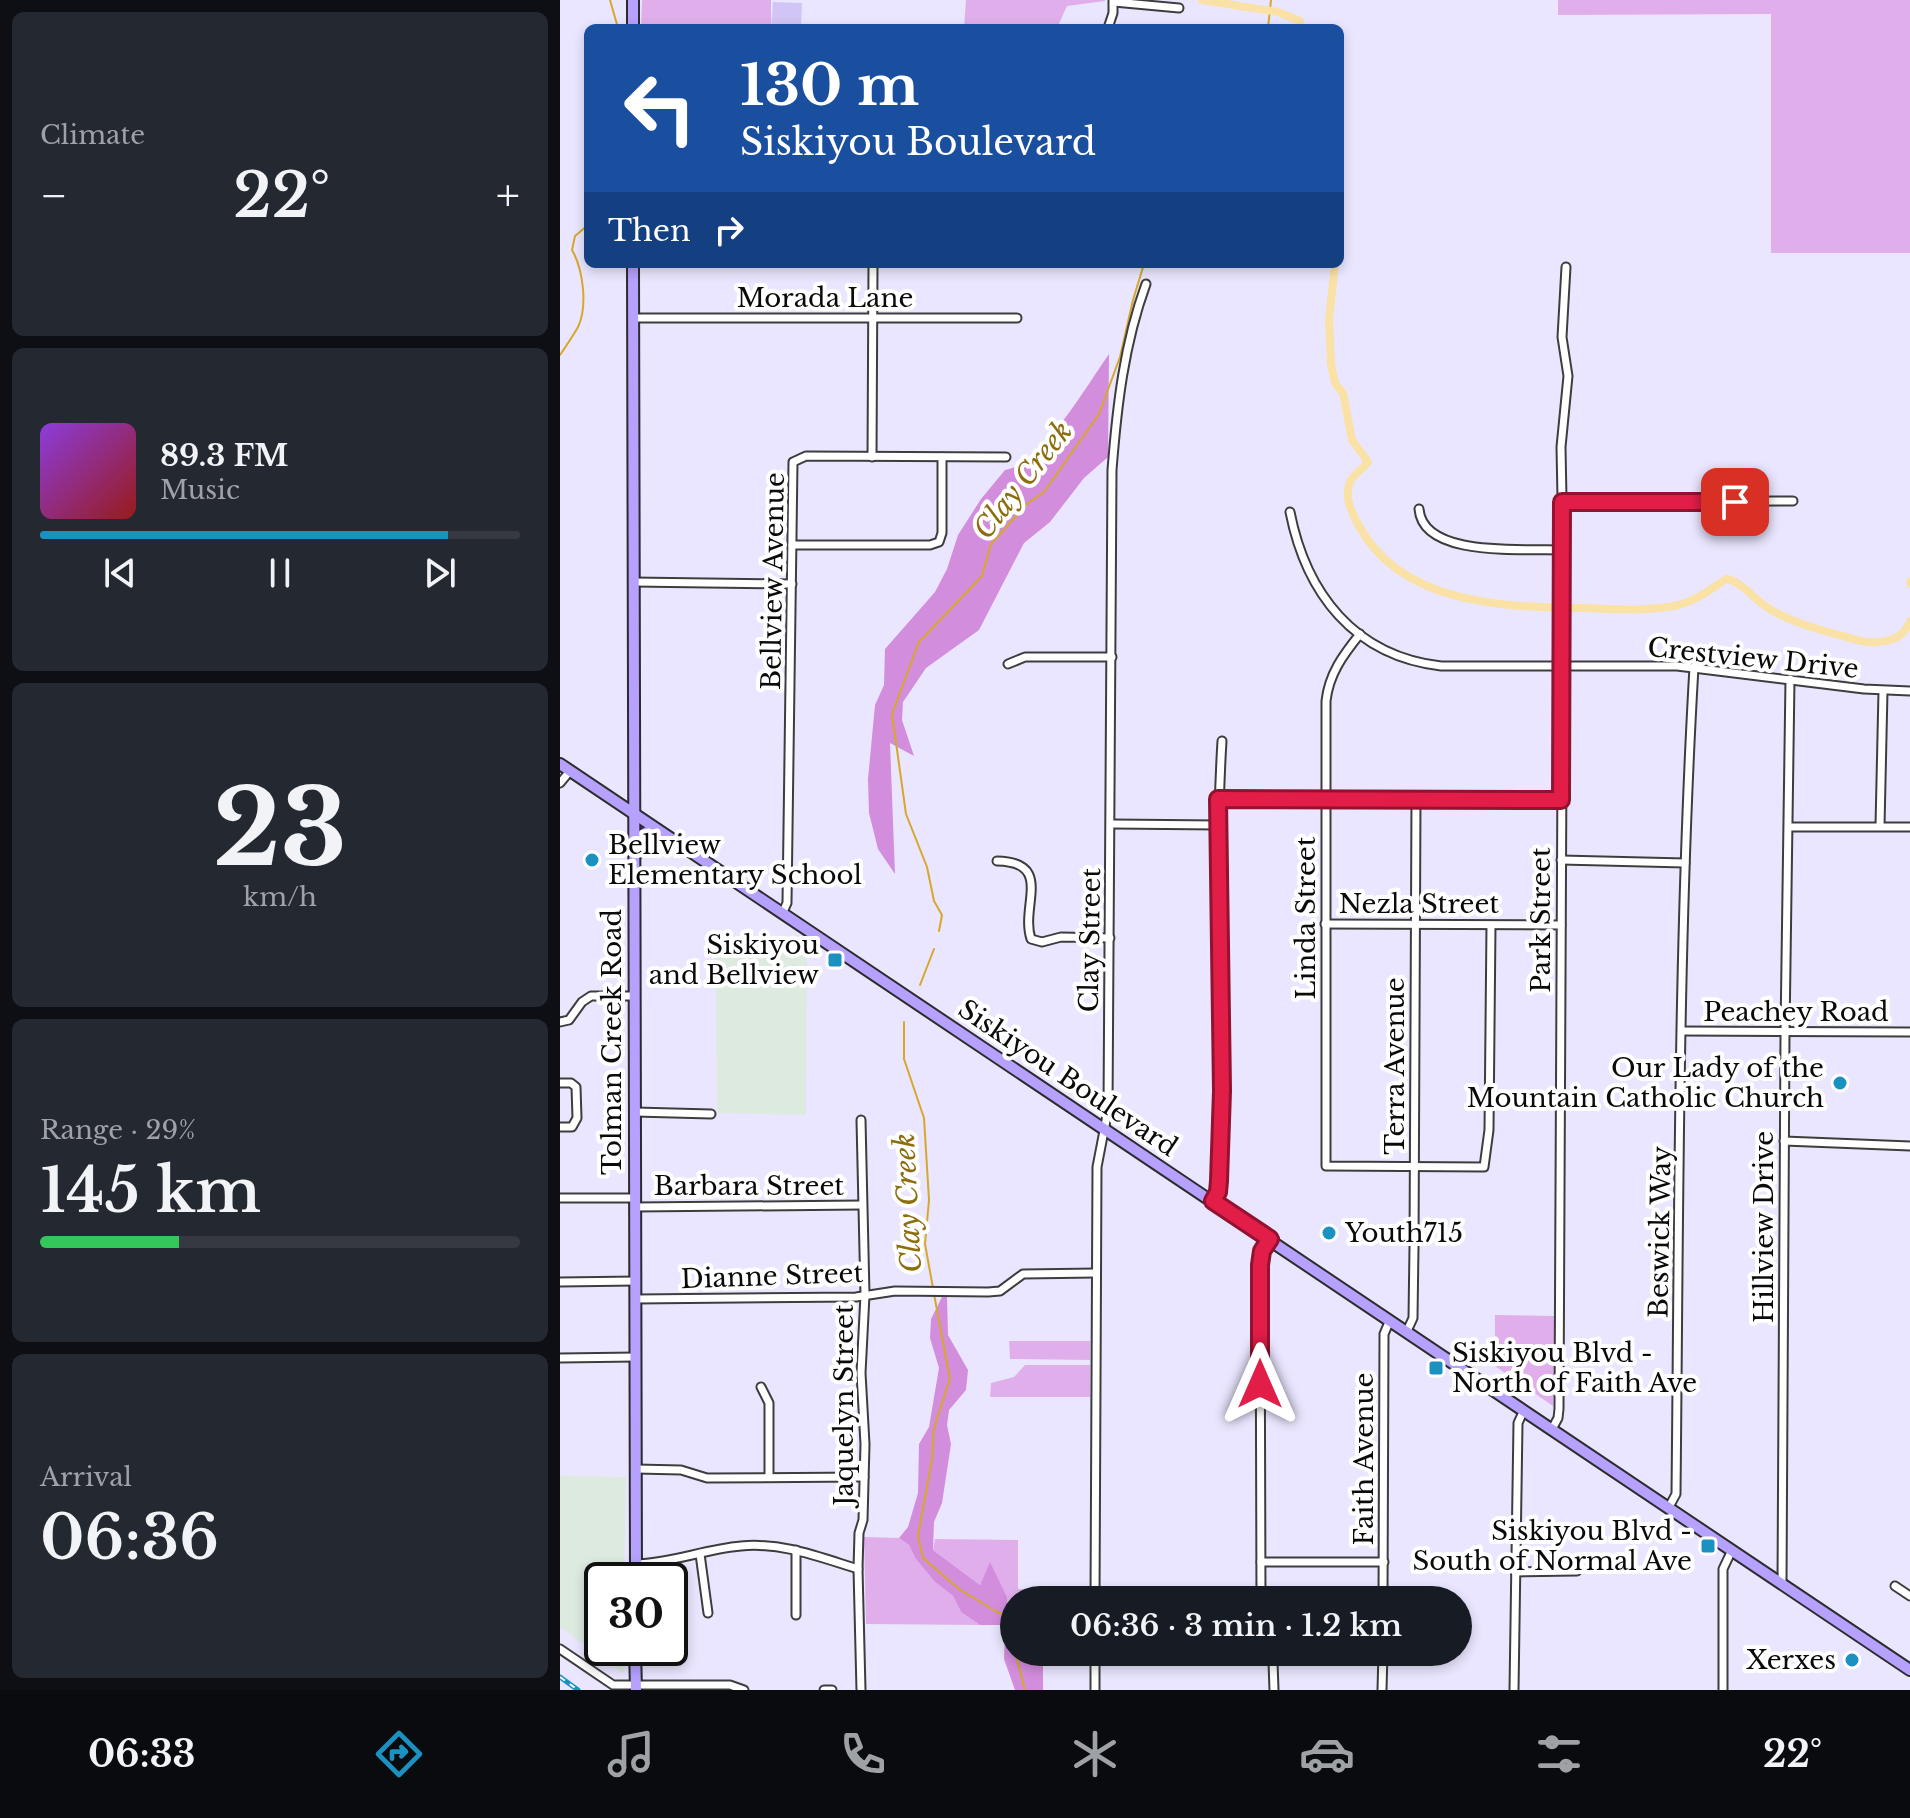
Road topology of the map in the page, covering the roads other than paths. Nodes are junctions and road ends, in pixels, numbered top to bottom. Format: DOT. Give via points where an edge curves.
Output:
graph roads {
  1 [pos="633,0"];
  2 [pos="1114,1"];
  3 [pos="1179,8"];
  4 [pos="633,24"];
  5 [pos="1109,24"];
  6 [pos="1566,267"];
  7 [pos="633,268"];
  8 [pos="873,268"];
  9 [pos="1146,284"];
  10 [pos="633,318"];
  11 [pos="873,318"];
  12 [pos="1017,318"];
  13 [pos="872,457"];
  14 [pos="942,457"];
  15 [pos="1006,457"];
  16 [pos="1793,501"];
  17 [pos="1562,502"];
  18 [pos="1419,509"];
  19 [pos="1290,512"];
  20 [pos="792,545"];
  21 [pos="1563,550"];
  22 [pos="633,582"];
  23 [pos="792,584"];
  24 [pos="1360,634"];
  25 [pos="1112,657"];
  26 [pos="1008,664"];
  27 [pos="1562,666"];
  28 [pos="1694,667"];
  29 [pos="1790,679"];
  30 [pos="1883,691"];
  31 [pos="1910,691"];
  32 [pos="1222,741"];
  33 [pos="565,767"];
  34 [pos="560,783"];
  35 [pos="1218,799"];
  36 [pos="1326,799"];
  37 [pos="1416,799"];
  38 [pos="1561,800"];
  39 [pos="633,814"];
  40 [pos="1112,824"];
  41 [pos="1219,825"];
  42 [pos="1880,826"];
  43 [pos="1789,827"];
  44 [pos="1910,827"];
  45 [pos="662,833"];
  46 [pos="1561,860"];
  47 [pos="997,861"];
  48 [pos="1685,863"];
  49 [pos="633,901"];
  50 [pos="782,914"];
  51 [pos="1325,924"];
  52 [pos="1416,925"];
  53 [pos="1491,925"];
  54 [pos="1561,925"];
  55 [pos="1110,938"];
  56 [pos="635,996"];
  57 [pos="560,1022"];
  58 [pos="1682,1031"];
  59 [pos="1910,1032"];
  60 [pos="1785,1033"];
  61 [pos="560,1083"];
  62 [pos="635,1112"];
  63 [pos="711,1114"];
  64 [pos="861,1120"];
  65 [pos="560,1127"];
  66 [pos="1103,1129"];
  67 [pos="1784,1141"];
  68 [pos="1910,1146"];
  69 [pos="1415,1168"];
  70 [pos="560,1198"];
  71 [pos="1213,1201"];
  72 [pos="636,1202"];
  73 [pos="862,1205"];
  74 [pos="1270,1239"];
  75 [pos="1096,1273"];
  76 [pos="636,1281"];
  77 [pos="560,1282"];
  78 [pos="865,1295"];
  79 [pos="636,1299"];
  80 [pos="1390,1320"];
  81 [pos="1407,1331"];
  82 [pos="636,1357"];
  83 [pos="560,1358"];
  84 [pos="761,1387"];
  85 [pos="1524,1410"];
  86 [pos="1552,1429"];
  87 [pos="636,1469"];
  88 [pos="769,1477"];
  89 [pos="864,1477"];
  90 [pos="1669,1507"];
  91 [pos="796,1550"];
  92 [pos="1732,1550"];
  93 [pos="700,1554"];
  94 [pos="636,1562"];
  95 [pos="658,1562"];
  96 [pos="1261,1562"];
  97 [pos="1384,1562"];
  98 [pos="858,1569"];
  99 [pos="1577,1571"];
  100 [pos="1515,1572"];
  101 [pos="1782,1583"];
  102 [pos="1095,1586"];
  103 [pos="1261,1586"];
  104 [pos="1383,1586"];
  105 [pos="1895,1586"];
  106 [pos="1910,1596"];
  107 [pos="708,1613"];
  108 [pos="796,1615"];
  109 [pos="560,1649"];
  110 [pos="635,1666"];
  111 [pos="1095,1666"];
  112 [pos="1273,1666"];
  113 [pos="1383,1666"];
  114 [pos="1910,1670"];
  115 [pos="636,1688"];
  116 [pos="744,1690"];
  117 [pos="824,1690"];
  118 [pos="832,1690"];
  119 [pos="861,1690"];
  120 [pos="1095,1690"];
  121 [pos="1274,1690"];
  122 [pos="1382,1690"];
  123 [pos="1514,1690"];
  124 [pos="1723,1690"];
  1 -- 4 [label="main road"];
  2 -- 3 [label="street"];
  2 -- 5 [label="street"];
  6 -- 17 [label="street, Park Street"];
  7 -- 10 [label="main road, Tolman Creek Road"];
  8 -- 11 [label="street"];
  9 -- 25 [label="street, Clay Street" via="1119,393 1112,470"];
  10 -- 11 [label="street, Morada Lane"];
  10 -- 22 [label="main road, Tolman Creek Road"];
  11 -- 12 [label="street, Morada Lane"];
  11 -- 13 [label="street"];
  13 -- 14 [label="street, Bellview Avenue"];
  13 -- 20 [label="street, Bellview Avenue" via="795,459"];
  14 -- 15 [label="street, Bellview Avenue"];
  14 -- 20 [label="street" via="939,542"];
  16 -- 17 [label="street"];
  17 -- 21 [label="street, Park Street"];
  18 -- 21 [label="street" via="1428,529 1459,546"];
  19 -- 24 [label="street, Crestview Drive" via="1299,552 1314,584 1335,613"];
  20 -- 23 [label="street, Bellview Avenue"];
  21 -- 27 [label="street, Park Street"];
  22 -- 23 [label="street"];
  22 -- 39 [label="main road, Tolman Creek Road"];
  23 -- 50 [label="street, Bellview Avenue" via="787,903"];
  24 -- 27 [label="street, Crestview Drive" via="1394,654 1428,664"];
  24 -- 36 [label="street, Linda Street" via="1328,688"];
  25 -- 26 [label="street" via="1025,657"];
  25 -- 40 [label="street, Clay Street"];
  27 -- 28 [label="street, Crestview Drive"];
  27 -- 38 [label="street, Park Street"];
  28 -- 29 [label="street, Crestview Drive"];
  28 -- 48 [label="street, Beswick Way"];
  29 -- 30 [label="street, Crestview Drive"];
  29 -- 43 [label="street, Hillview Drive"];
  30 -- 31 [label="street, Crestview Drive"];
  30 -- 42 [label="street"];
  32 -- 35 [label="street"];
  33 -- 34 [label="street"];
  33 -- 39 [label="main road, Siskiyou Boulevard"];
  35 -- 36 [label="street"];
  35 -- 41 [label="street"];
  36 -- 37 [label="street"];
  36 -- 51 [label="street, Linda Street"];
  37 -- 38 [label="street"];
  37 -- 52 [label="street, Terra Avenue"];
  38 -- 46 [label="street, Park Street"];
  39 -- 45 [label="main road, Siskiyou Boulevard"];
  39 -- 49 [label="main road, Tolman Creek Road"];
  40 -- 41 [label="street"];
  40 -- 55 [label="street, Clay Street"];
  41 -- 71 [label="street" via="1222,1091 1219,1181"];
  42 -- 43 [label="street"];
  42 -- 44 [label="street"];
  43 -- 60 [label="street, Hillview Drive"];
  45 -- 49 [label="main road" via="647,832 640,839 639,886"];
  45 -- 50 [label="main road, Siskiyou Boulevard"];
  46 -- 48 [label="street"];
  46 -- 54 [label="street, Park Street"];
  47 -- 55 [label="street" via="1019,865 1030,876 1031,939"];
  48 -- 58 [label="street, Beswick Way"];
  49 -- 56 [label="main road, Tolman Creek Road"];
  50 -- 66 [label="main road, Siskiyou Boulevard"];
  51 -- 52 [label="street, Nezla Street"];
  51 -- 69 [label="street, Linda Street" via="1325,1163 1329,1168"];
  52 -- 53 [label="street, Nezla Street"];
  52 -- 69 [label="street, Terra Avenue"];
  53 -- 54 [label="street, Nezla Street"];
  53 -- 69 [label="street" via="1487,1163 1479,1169"];
  54 -- 86 [label="street, Park Street" via="1559,1409"];
  55 -- 66 [label="street, Clay Street" via="1108,1110"];
  56 -- 57 [label="street" via="591,996 569,1020"];
  56 -- 62 [label="main road, Tolman Creek Road"];
  58 -- 60 [label="street, Peachey Road"];
  58 -- 90 [label="street, Beswick Way" via="1676,1494"];
  59 -- 60 [label="street, Peachey Road"];
  60 -- 67 [label="street, Hillview Drive"];
  61 -- 65 [label="street" via="576,1087 574,1125"];
  62 -- 63 [label="street"];
  62 -- 72 [label="main road, Tolman Creek Road"];
  64 -- 73 [label="street, Jaquelyn Street"];
  66 -- 71 [label="main road, Siskiyou Boulevard"];
  66 -- 75 [label="street, Clay Street" via="1097,1167"];
  67 -- 68 [label="street"];
  67 -- 101 [label="street, Hillview Drive"];
  69 -- 81 [label="street, Terra Avenue" via="1413,1318"];
  70 -- 72 [label="street, Barbara Street"];
  71 -- 74 [label="main road, Siskiyou Boulevard"];
  72 -- 73 [label="street, Barbara Street"];
  72 -- 76 [label="main road, Tolman Creek Road"];
  73 -- 78 [label="street, Jaquelyn Street"];
  74 -- 80 [label="main road, Siskiyou Boulevard"];
  74 -- 96 [label="street" via="1260,1265"];
  75 -- 78 [label="street, Dianne Street" via="1023,1274 1000,1291"];
  75 -- 102 [label="street, Clay Street"];
  76 -- 77 [label="street"];
  76 -- 79 [label="main road, Tolman Creek Road"];
  78 -- 79 [label="street, Dianne Street"];
  78 -- 89 [label="street, Jaquelyn Street"];
  79 -- 82 [label="main road, Tolman Creek Road"];
  80 -- 81 [label="main road, Siskiyou Boulevard"];
  80 -- 97 [label="street, Faith Avenue" via="1384,1334"];
  81 -- 85 [label="main road, Siskiyou Boulevard"];
  82 -- 83 [label="street"];
  82 -- 87 [label="main road, Tolman Creek Road"];
  84 -- 88 [label="street" via="769,1403"];
  85 -- 86 [label="main road, Siskiyou Boulevard"];
  85 -- 100 [label="street" via="1518,1423"];
  86 -- 90 [label="main road, Siskiyou Boulevard"];
  87 -- 88 [label="street" via="681,1470 707,1478"];
  87 -- 94 [label="main road, Tolman Creek Road"];
  88 -- 89 [label="street"];
  89 -- 98 [label="street, Jaquelyn Street"];
  90 -- 92 [label="main road, Siskiyou Boulevard"];
  91 -- 93 [label="street" via="766,1545"];
  91 -- 98 [label="street"];
  91 -- 108 [label="street"];
  92 -- 101 [label="main road, Siskiyou Boulevard"];
  92 -- 124 [label="street" via="1723,1569"];
  93 -- 95 [label="street"];
  93 -- 107 [label="street"];
  96 -- 97 [label="street"];
  96 -- 103 [label="street"];
  97 -- 104 [label="street, Faith Avenue"];
  98 -- 119 [label="street, Jaquelyn Street"];
  99 -- 100 [label="street"];
  100 -- 123 [label="street"];
  101 -- 114 [label="main road, Siskiyou Boulevard"];
  105 -- 106 [label="street"];
  109 -- 115 [label="street" via="613,1685"];
  110 -- 115 [label="main road"];
  111 -- 120 [label="street"];
  112 -- 121 [label="street"];
  113 -- 122 [label="street"];
  115 -- 116 [label="street" via="730,1685"];
  117 -- 118 [label="street"];
}
